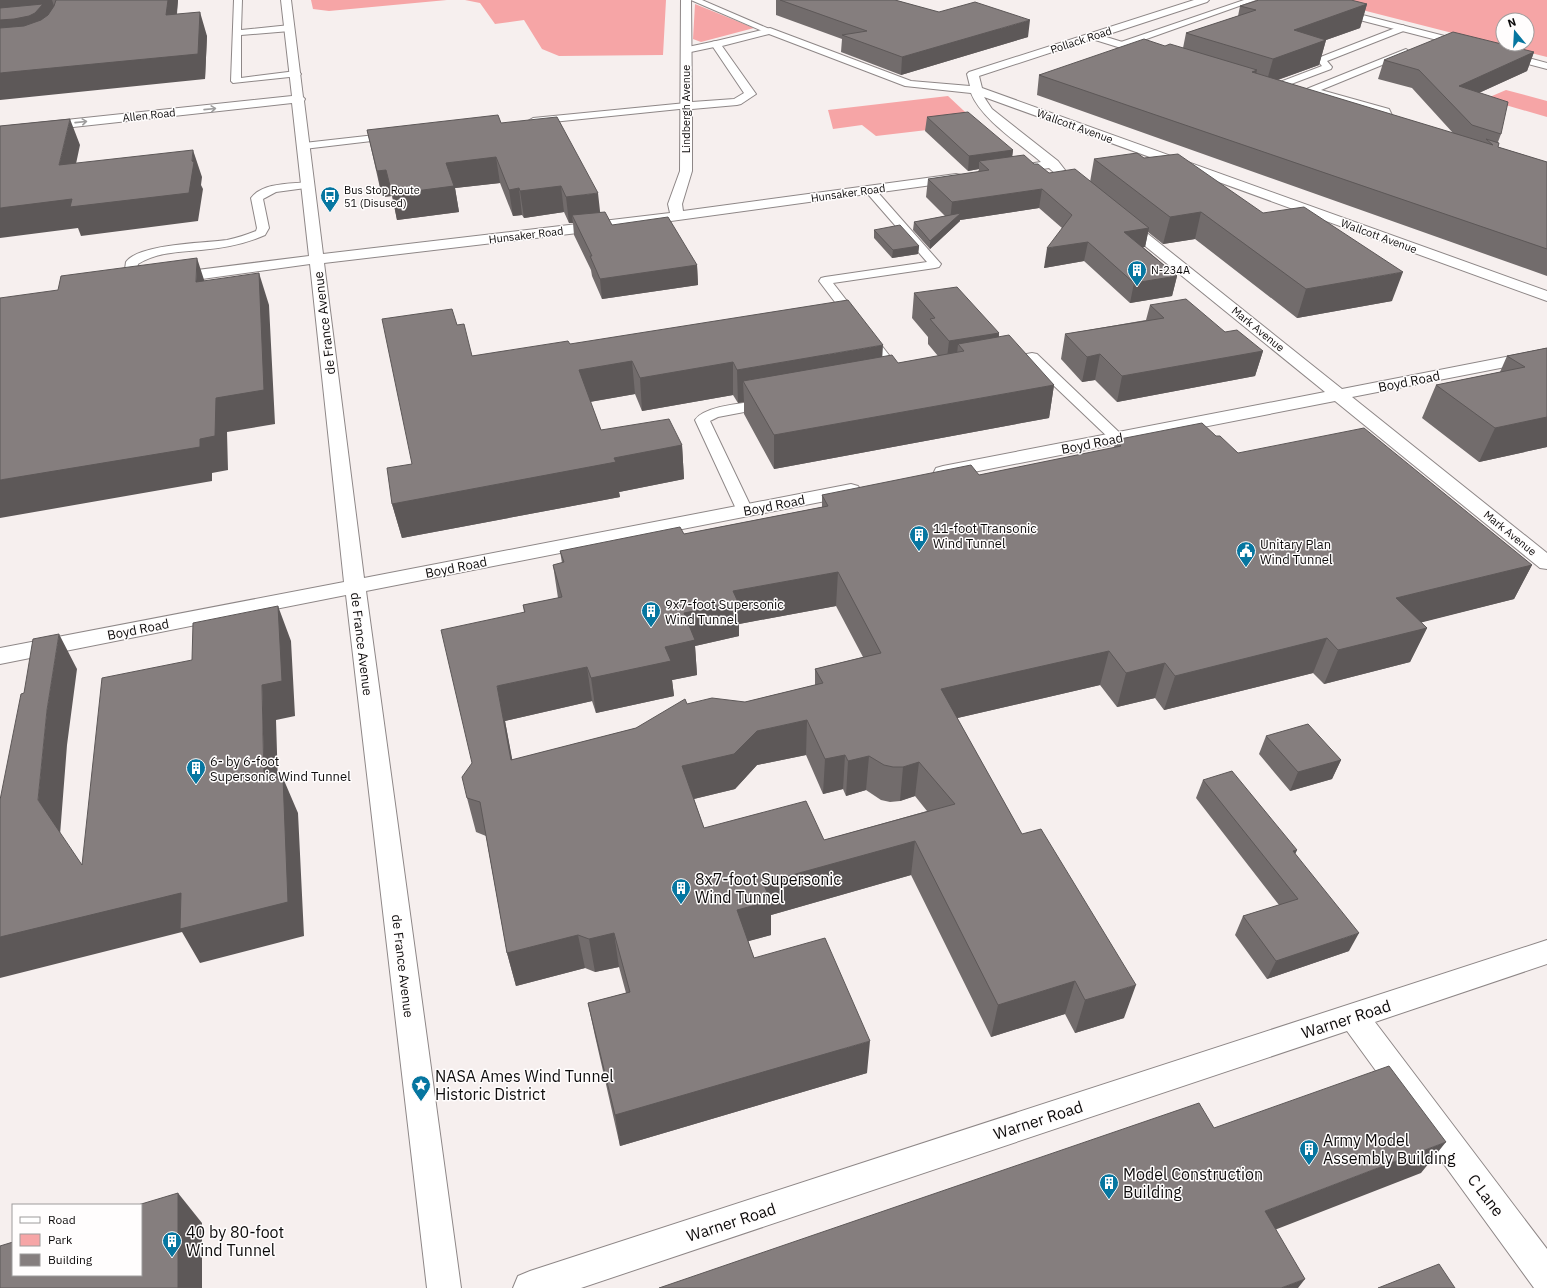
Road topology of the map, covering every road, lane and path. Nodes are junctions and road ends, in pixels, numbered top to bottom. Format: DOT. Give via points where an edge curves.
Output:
graph roads {
  1 [pos="238,0"];
  2 [pos="286,0"];
  3 [pos="686,0"];
  4 [pos="695,0"];
  5 [pos="1204,0"];
  6 [pos="1252,0"];
  7 [pos="1293,0"];
  8 [pos="290,28"];
  9 [pos="1403,28"];
  10 [pos="770,31"];
  11 [pos="238,33"];
  12 [pos="1093,36"];
  13 [pos="1440,38"];
  14 [pos="716,44"];
  15 [pos="1121,45"];
  16 [pos="1478,48"];
  17 [pos="686,50"];
  18 [pos="1494,52"];
  19 [pos="1165,58"];
  20 [pos="1547,66"];
  21 [pos="1287,82"];
  22 [pos="1253,85"];
  23 [pos="297,87"];
  24 [pos="1314,89"];
  25 [pos="976,90"];
  26 [pos="1267,90"];
  27 [pos="1293,98"];
  28 [pos="1308,102"];
  29 [pos="686,106"];
  30 [pos="0,120"];
  31 [pos="520,122"];
  32 [pos="1379,124"];
  33 [pos="1397,129"];
  34 [pos="0,131"];
  35 [pos="403,135"];
  36 [pos="304,146"];
  37 [pos="1052,164"];
  38 [pos="999,172"];
  39 [pos="969,176"];
  40 [pos="1071,180"];
  41 [pos="309,185"];
  42 [pos="870,190"];
  43 [pos="1108,210"];
  44 [pos="677,216"];
  45 [pos="317,259"];
  46 [pos="160,280"];
  47 [pos="144,282"];
  48 [pos="129,284"];
  49 [pos="114,286"];
  50 [pos="1547,296"];
  51 [pos="1547,354"];
  52 [pos="993,364"];
  53 [pos="886,383"];
  54 [pos="1339,395"];
  55 [pos="776,402"];
  56 [pos="1116,438"];
  57 [pos="923,476"];
  58 [pos="869,487"];
  59 [pos="745,511"];
  60 [pos="1547,563"];
  61 [pos="355,587"];
  62 [pos="0,656"];
  63 [pos="1547,952"];
  64 [pos="1353,1016"];
  65 [pos="1547,1277"];
  66 [pos="444,1288"];
  67 [pos="530,1288"];
  1 -- 11 [label="lane"];
  2 -- 8 [label="street, de France Avenue"];
  3 -- 17 [label="street, Lindbergh Avenue"];
  4 -- 10 [label="lane"];
  5 -- 12 [label="street, Pollack Road"];
  6 -- 15 [label="lane"];
  7 -- 9 [label="street"];
  8 -- 11 [label="lane"];
  8 -- 23 [label="street, de France Avenue"];
  9 -- 13 [label="street"];
  9 -- 21 [label="lane" via="1320,60 1328,67"];
  10 -- 14 [label="street"];
  10 -- 25 [label="street, Wallcott Avenue" via="909,84"];
  11 -- 23 [label="lane" via="236,81"];
  12 -- 15 [label="street"];
  12 -- 25 [label="street, Pollack Road" via="973,74"];
  13 -- 16 [label="street"];
  13 -- 24 [label="lane"];
  14 -- 17 [label="lane"];
  14 -- 29 [label="street" via="750,94 737,102"];
  15 -- 19 [label="street"];
  17 -- 29 [label="street, Lindbergh Avenue"];
  18 -- 20 [label="street"];
  21 -- 24 [label="lane"];
  21 -- 26 [label="lane"];
  22 -- 26 [label="street"];
  23 -- 30 [label="street, Allen Road"];
  34 -- 23 [label="street, Allen Road, one-way"];
  23 -- 36 [label="street, de France Avenue"];
  24 -- 27 [label="lane"];
  24 -- 33 [label="lane" via="1386,111"];
  25 -- 37 [label="street" via="980,103 988,112"];
  25 -- 50 [label="street, Wallcott Avenue"];
  26 -- 27 [label="street"];
  27 -- 28 [label="street"];
  29 -- 31 [label="lane"];
  29 -- 44 [label="street, Lindbergh Avenue" via="686,171 675,204"];
  32 -- 33 [label="street"];
  35 -- 36 [label="lane"];
  36 -- 41 [label="street, de France Avenue"];
  37 -- 38 [label="street"];
  37 -- 40 [label="street"];
  39 -- 42 [label="street, Hunsaker Road"];
  41 -- 45 [label="street, de France Avenue"];
  41 -- 48 [label="lane" via="260,194 258,198 263,228 261,233 242,240 145,255 132,262"];
  42 -- 44 [label="street, Hunsaker Road"];
  42 -- 53 [label="lane" via="935,264 825,281 905,379"];
  43 -- 54 [label="street, Mark Avenue"];
  44 -- 45 [label="street, Hunsaker Road"];
  45 -- 46 [label="street, Hunsaker Road"];
  45 -- 61 [label="street, de France Avenue"];
  47 -- 48 [label="street"];
  48 -- 49 [label="street"];
  51 -- 54 [label="street, Boyd Road"];
  52 -- 56 [label="lane" via="1032,357"];
  54 -- 56 [label="street, Boyd Road"];
  54 -- 60 [label="street, Mark Avenue"];
  55 -- 59 [label="lane" via="714,413 702,420"];
  56 -- 57 [label="street, Boyd Road"];
  58 -- 59 [label="street, Boyd Road"];
  59 -- 61 [label="street, Boyd Road"];
  61 -- 62 [label="street, Boyd Road"];
  61 -- 66 [label="street, de France Avenue"];
  63 -- 64 [label="street, Warner Road"];
  64 -- 65 [label="street, C Lane"];
  64 -- 67 [label="street, Warner Road"];
}
